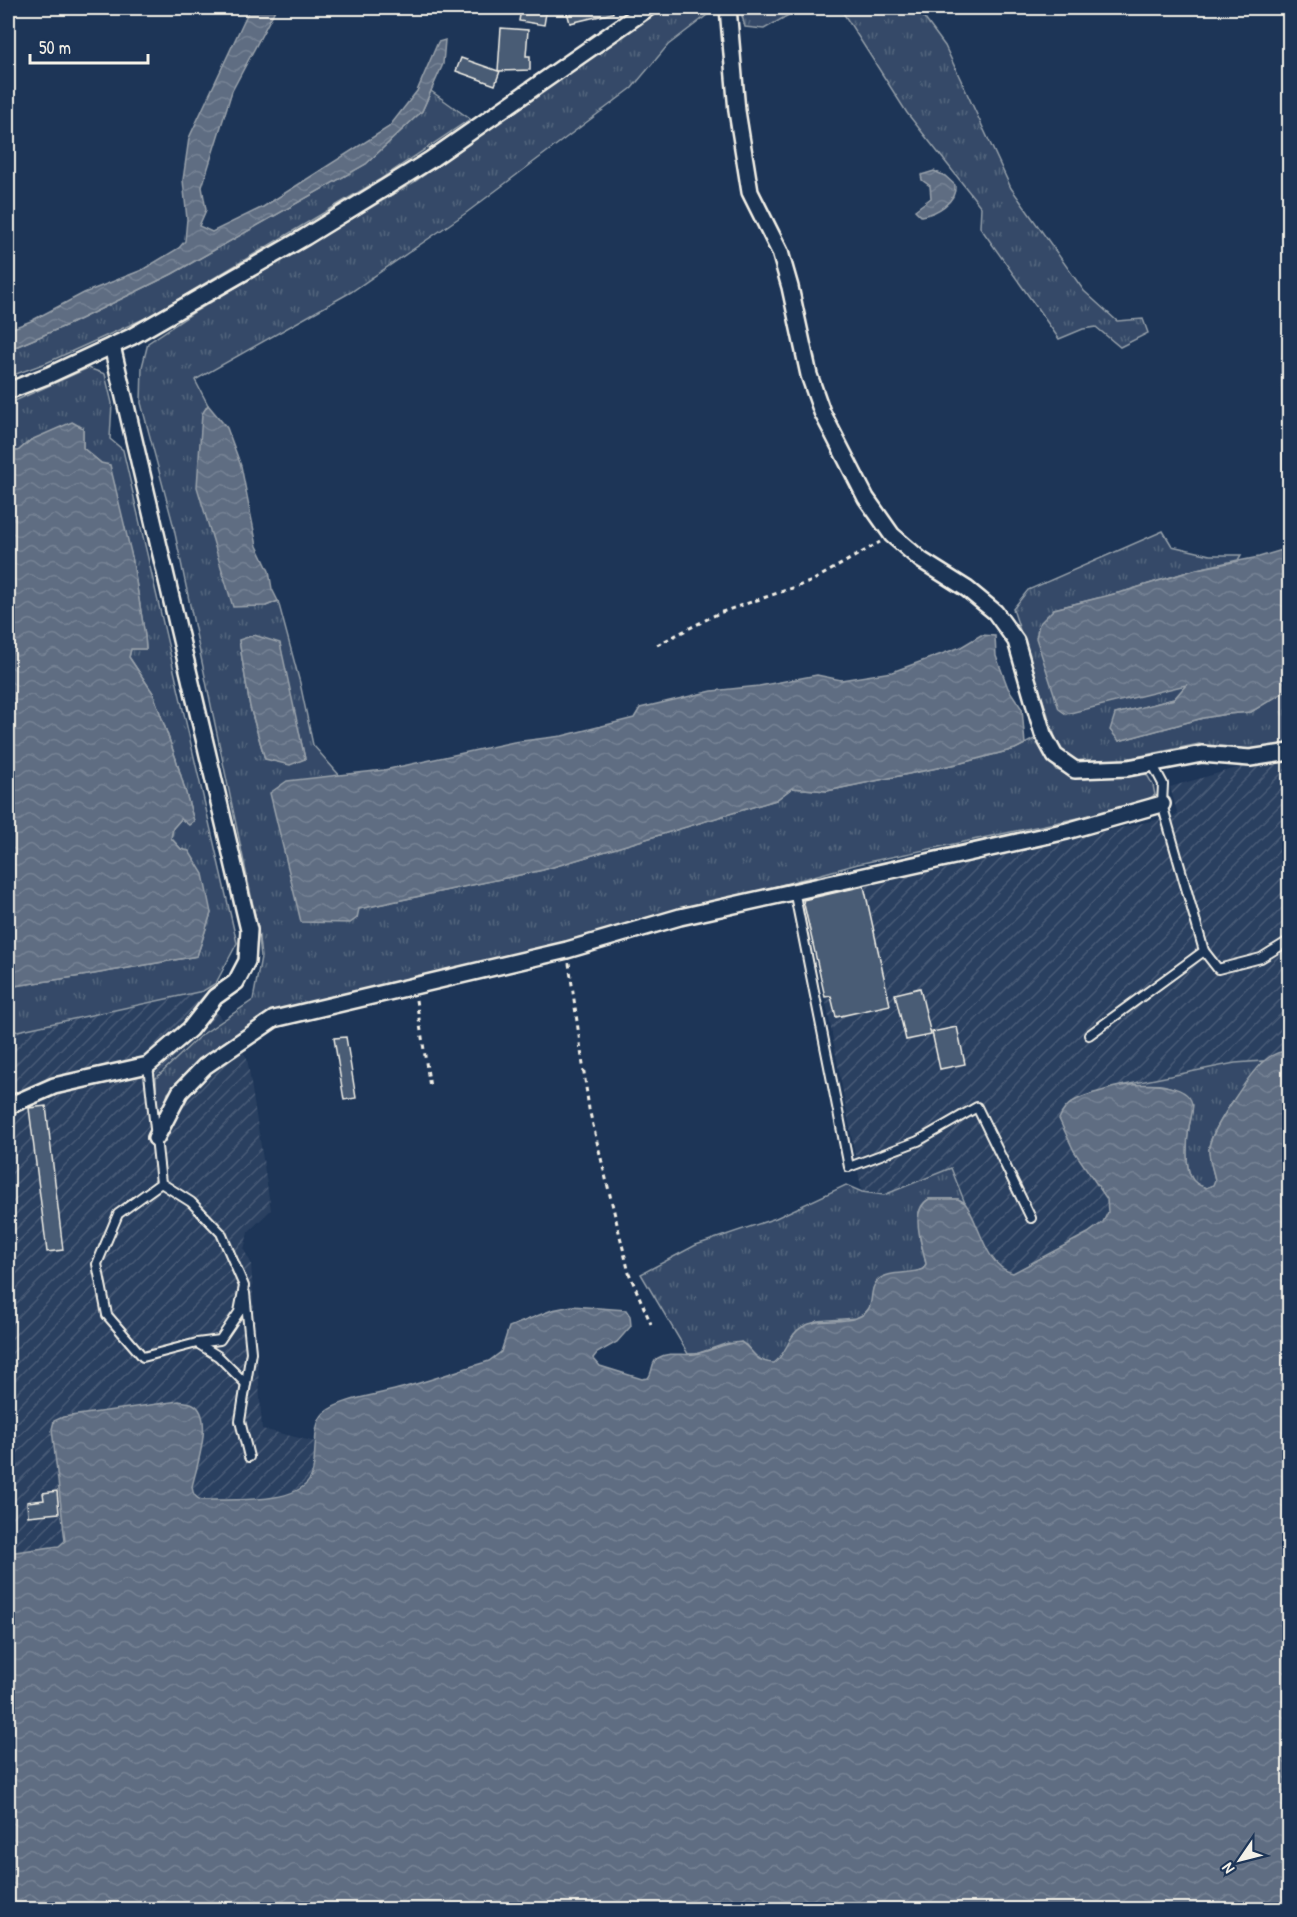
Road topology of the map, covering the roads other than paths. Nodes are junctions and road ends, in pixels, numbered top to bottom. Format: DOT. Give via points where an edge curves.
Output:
graph roads {
  1 [pos="648,8"];
  2 [pos="728,8"];
  3 [pos="112,346"];
  4 [pos="8,391"];
  5 [pos="1290,752"];
  6 [pos="1152,764"];
  7 [pos="1162,804"];
  8 [pos="794,890"];
  9 [pos="1290,940"];
  10 [pos="1204,951"];
  11 [pos="1089,1035"];
  12 [pos="148,1065"];
  13 [pos="13,1104"];
  14 [pos="156,1138"];
  15 [pos="161,1183"];
  16 [pos="1031,1218"];
  17 [pos="244,1286"];
  18 [pos="196,1343"];
  19 [pos="246,1384"];
  20 [pos="249,1457"];
  1 -- 3 [label="street" via="430,160 305,237"];
  2 -- 6 [label="street" via="737,111 750,192 780,252 822,412 866,498 892,535 995,612 1016,640 1042,734 1055,756 1075,770"];
  3 -- 4 [label="street"];
  3 -- 12 [label="street" via="249,930 247,961 236,982 215,997 190,1029"];
  5 -- 6 [label="street" via="1250,758 1202,754"];
  6 -- 7 [label="lane" via="1163,784"];
  7 -- 8 [label="street" via="1067,831"];
  7 -- 10 [label="lane"];
  8 -- 14 [label="street" via="680,917 567,950 274,1019 196,1075 180,1092"];
  8 -- 16 [label="lane" via="849,1167 918,1141 977,1107"];
  9 -- 10 [label="lane" via="1261,958 1218,969"];
  10 -- 11 [label="lane"];
  12 -- 13 [label="street" via="54,1086"];
  12 -- 14 [label="lane"];
  14 -- 15 [label="lane"];
  15 -- 17 [label="lane" via="191,1203 221,1233"];
  15 -- 18 [label="lane" via="118,1214 97,1263 107,1315 143,1357"];
  17 -- 18 [label="lane" via="239,1312 220,1340"];
  17 -- 19 [label="lane" via="251,1352"];
  18 -- 19 [label="lane" via="218,1356"];
  19 -- 20 [label="lane" via="240,1421"];
}
